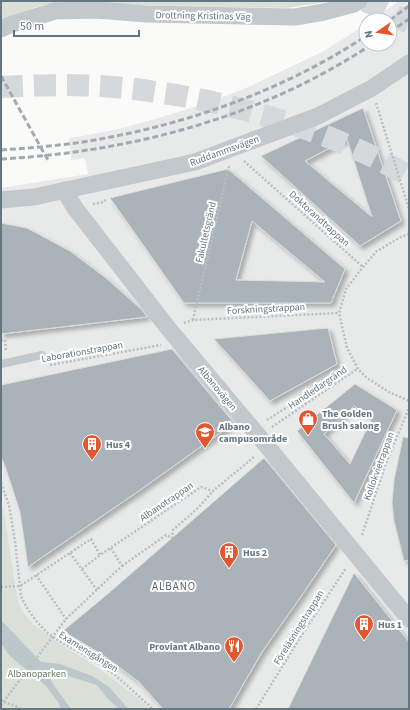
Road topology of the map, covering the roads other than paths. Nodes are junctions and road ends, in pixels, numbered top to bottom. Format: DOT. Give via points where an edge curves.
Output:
graph roads {
  1 [pos="359,1"];
  2 [pos="6,26"];
  3 [pos="409,63"];
  4 [pos="64,190"];
  5 [pos="1,200"];
  6 [pos="42,355"];
  7 [pos="1,364"];
  8 [pos="409,619"];
  1 -- 2 [label="street, Drottning Kristinas Väg" via="324,12 294,17 146,14 97,10 55,11"];
  3 -- 4 [label="street, Ruddammsvägen" via="372,88 236,154"];
  4 -- 5 [label="street, Ruddammsvägen" via="34,197"];
  4 -- 8 [label="street, Albanovägen" via="75,208 168,328"];
  6 -- 7 [label="lane"];
}
